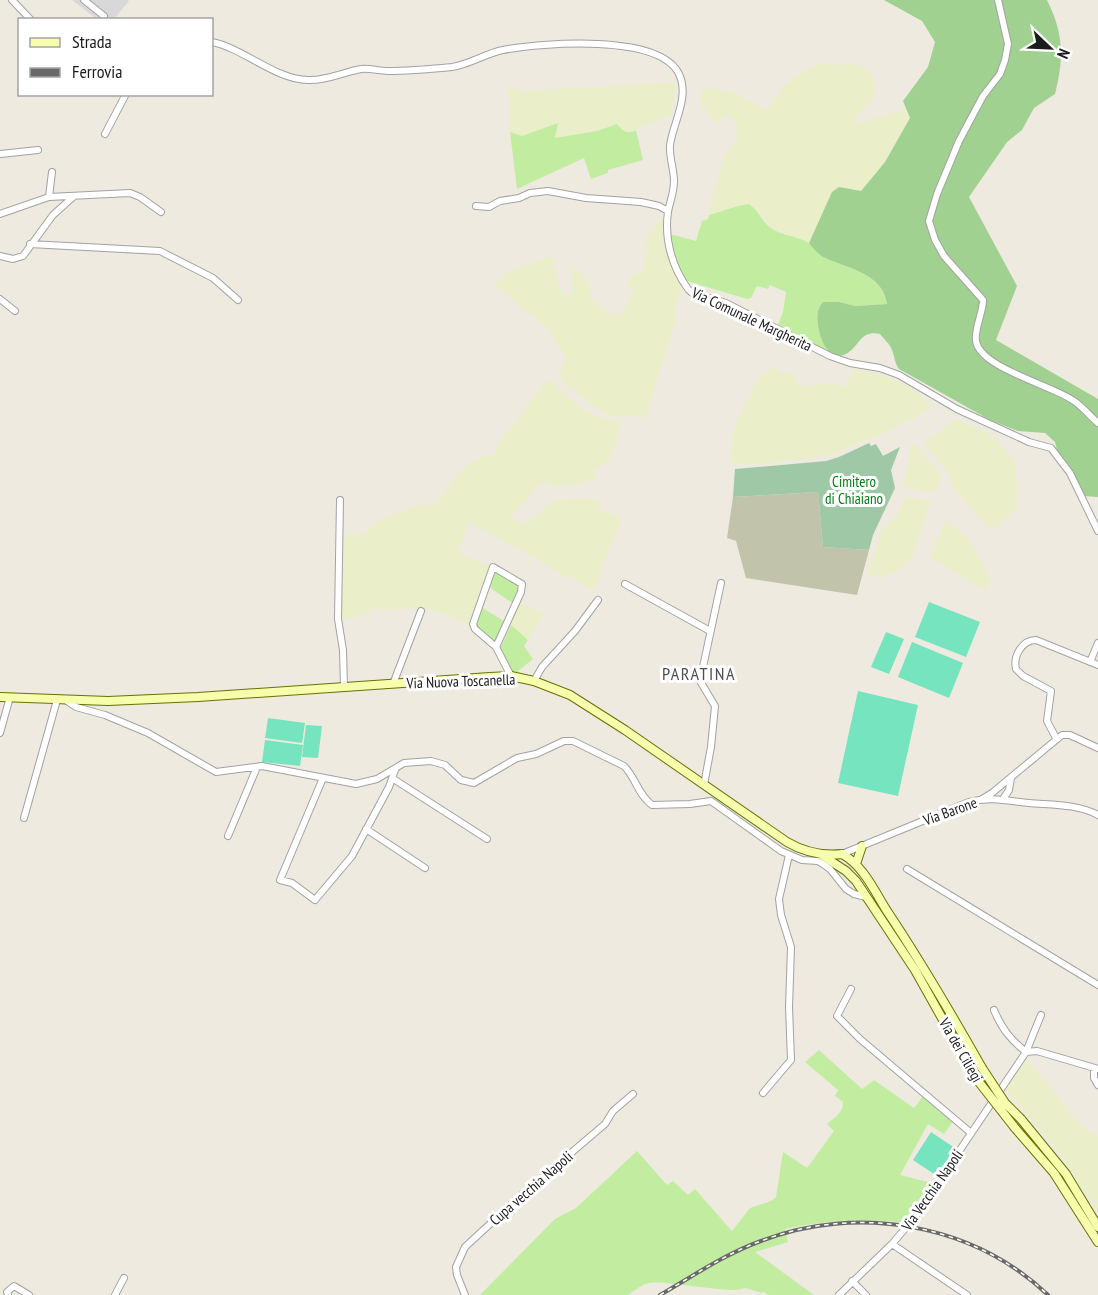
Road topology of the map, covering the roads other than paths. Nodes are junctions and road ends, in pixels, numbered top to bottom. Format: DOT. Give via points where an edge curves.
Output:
graph roads {
  1 [pos="12,0"];
  2 [pos="84,0"];
  3 [pos="998,0"];
  4 [pos="104,16"];
  5 [pos="29,18"];
  6 [pos="213,42"];
  7 [pos="125,96"];
  8 [pos="105,134"];
  9 [pos="38,150"];
  10 [pos="0,154"];
  11 [pos="52,172"];
  12 [pos="74,196"];
  13 [pos="49,197"];
  14 [pos="476,206"];
  15 [pos="668,211"];
  16 [pos="161,212"];
  17 [pos="0,214"];
  18 [pos="30,244"];
  19 [pos="0,256"];
  20 [pos="0,299"];
  21 [pos="238,300"];
  22 [pos="15,311"];
  23 [pos="1098,423"];
  24 [pos="340,500"];
  25 [pos="1098,531"];
  26 [pos="721,583"];
  27 [pos="625,584"];
  28 [pos="598,600"];
  29 [pos="421,611"];
  30 [pos="710,632"];
  31 [pos="1098,643"];
  32 [pos="496,647"];
  33 [pos="1090,662"];
  34 [pos="1098,665"];
  35 [pos="511,676"];
  36 [pos="534,681"];
  37 [pos="393,684"];
  38 [pos="344,687"];
  39 [pos="10,697"];
  40 [pos="0,698"];
  41 [pos="57,700"];
  42 [pos="67,701"];
  43 [pos="0,733"];
  44 [pos="1056,738"];
  45 [pos="1097,744"];
  46 [pos="257,767"];
  47 [pos="395,769"];
  48 [pos="1011,777"];
  49 [pos="322,778"];
  50 [pos="392,778"];
  51 [pos="1004,783"];
  52 [pos="704,785"];
  53 [pos="1009,790"];
  54 [pos="982,799"];
  55 [pos="1003,799"];
  56 [pos="1016,801"];
  57 [pos="1098,815"];
  58 [pos="24,818"];
  59 [pos="366,829"];
  60 [pos="228,836"];
  61 [pos="487,839"];
  62 [pos="862,846"];
  63 [pos="814,853"];
  64 [pos="842,854"];
  65 [pos="789,855"];
  66 [pos="826,857"];
  67 [pos="856,864"];
  68 [pos="425,868"];
  69 [pos="907,869"];
  70 [pos="849,873"];
  71 [pos="841,882"];
  72 [pos="866,897"];
  73 [pos="1098,985"];
  74 [pos="851,989"];
  75 [pos="994,1010"];
  76 [pos="1041,1015"];
  77 [pos="1026,1052"];
  78 [pos="1096,1068"];
  79 [pos="1098,1085"];
  80 [pos="764,1093"];
  81 [pos="633,1094"];
  82 [pos="971,1133"];
  83 [pos="1098,1227"];
  84 [pos="1098,1242"];
  85 [pos="892,1245"];
  86 [pos="124,1278"];
  87 [pos="852,1281"];
  88 [pos="8,1295"];
  89 [pos="29,1295"];
  90 [pos="115,1295"];
  91 [pos="465,1295"];
  92 [pos="839,1295"];
  93 [pos="866,1295"];
  94 [pos="967,1295"];
  1 -- 5 [label="street"];
  2 -- 4 [label="street"];
  3 -- 23 [label="street" via="1007,41 1005,60 959,141 929,221 944,256 983,300 976,341 980,352 1075,401"];
  6 -- 15 [label="street, Via Comunale Margherita" via="292,77 308,80 361,69 453,67 501,50 561,44 634,47 663,57 674,66 682,86 670,144 674,181"];
  7 -- 8 [label="street"];
  9 -- 10 [label="street"];
  11 -- 13 [label="street"];
  12 -- 13 [label="street"];
  12 -- 16 [label="street" via="130,193"];
  12 -- 18 [label="street"];
  13 -- 17 [label="street"];
  14 -- 15 [label="street" via="489,207 548,191 641,202"];
  15 -- 25 [label="street, Via Comunale Margherita" via="668,246 692,293 726,303 840,360 899,375 957,409 1051,448 1070,473"];
  18 -- 19 [label="street" via="17,259"];
  18 -- 21 [label="street" via="160,251 213,278"];
  20 -- 22 [label="street"];
  24 -- 38 [label="street" via="338,619"];
  26 -- 30 [label="street"];
  27 -- 30 [label="street"];
  28 -- 36 [label="street"];
  29 -- 37 [label="street"];
  30 -- 52 [label="street" via="700,681 715,706"];
  31 -- 33 [label="street"];
  32 -- 32 [label="street" via="473,624 493,567 522,585"];
  32 -- 35 [label="street"];
  33 -- 34 [label="street"];
  33 -- 44 [label="street" via="1036,640 1025,642 1018,653 1017,671 1051,691 1047,722"];
  35 -- 36 [label="main road, Via Nuova Toscanella"];
  35 -- 37 [label="main road, Via Nuova Toscanella"];
  36 -- 52 [label="main road, Via Nuova Toscanella" via="581,701"];
  37 -- 38 [label="main road, Via Nuova Toscanella"];
  38 -- 42 [label="main road, Via Nuova Toscanella" via="198,698"];
  39 -- 40 [label="main road, Via Nuova Toscanella"];
  39 -- 41 [label="main road, Via Nuova Toscanella"];
  39 -- 43 [label="street"];
  41 -- 42 [label="main road, Via Nuova Toscanella"];
  41 -- 58 [label="street"];
  42 -- 46 [label="street" via="148,734 216,772"];
  44 -- 45 [label="street" via="1068,734"];
  44 -- 48 [label="street"];
  46 -- 49 [label="street"];
  46 -- 60 [label="street"];
  47 -- 49 [label="street" via="356,784"];
  47 -- 50 [label="street"];
  47 -- 65 [label="street" via="404,763 431,761 444,765 460,780 474,783 517,758 573,741 624,766 652,805 711,801"];
  48 -- 51 [label="street"];
  48 -- 53 [label="street"];
  49 -- 59 [label="street" via="280,880 292,883 315,900 352,856"];
  50 -- 59 [label="street"];
  50 -- 61 [label="street"];
  51 -- 54 [label="street"];
  51 -- 55 [label="street" via="1000,795"];
  52 -- 63 [label="main road, Via Nuova Toscanella" via="787,843"];
  53 -- 55 [label="street"];
  53 -- 56 [label="street"];
  54 -- 55 [label="street, Via Barone"];
  54 -- 62 [label="street, Via Barone"];
  55 -- 56 [label="street, Via Barone"];
  56 -- 57 [label="street, Via Barone" via="1082,809"];
  59 -- 68 [label="street"];
  62 -- 64 [label="street, Via Barone"];
  62 -- 67 [label="main road"];
  63 -- 64 [label="main road, Via Nuova Toscanella"];
  63 -- 66 [label="main road, Via Nuova Toscanella"];
  64 -- 67 [label="main road, Via dei Ciliegi"];
  64 -- 70 [label="main road"];
  65 -- 71 [label="street" via="818,861"];
  65 -- 80 [label="street" via="779,899 791,947 791,1060"];
  66 -- 70 [label="main road, Via dei Ciliegi"];
  67 -- 83 [label="main road, Via dei Ciliegi, bridge" via="1005,1103 1066,1174"];
  69 -- 73 [label="street"];
  70 -- 71 [label="street"];
  70 -- 72 [label="main road, Via dei Ciliegi"];
  71 -- 72 [label="street" via="854,894"];
  72 -- 84 [label="main road, Via dei Ciliegi, bridge" via="915,970 975,1077 1054,1173"];
  74 -- 82 [label="street, Via Vecchia Napoli" via="837,1016"];
  75 -- 77 [label="street" via="1010,1039"];
  76 -- 77 [label="street, Via Vecchia Napoli"];
  77 -- 78 [label="street" via="1037,1051"];
  77 -- 82 [label="street, Via Vecchia Napoli"];
  78 -- 79 [label="street" via="1094,1078"];
  81 -- 91 [label="street, Cupa vecchia Napoli" via="613,1111 605,1124 465,1247 456,1267"];
  82 -- 85 [label="street, Via Vecchia Napoli"];
  85 -- 87 [label="street, Via Vecchia Napoli"];
  85 -- 94 [label="street"];
  86 -- 90 [label="street"];
  87 -- 92 [label="street, Via Vecchia Napoli"];
  87 -- 93 [label="street"];
  88 -- 89 [label="street" via="14,1286"];
}
